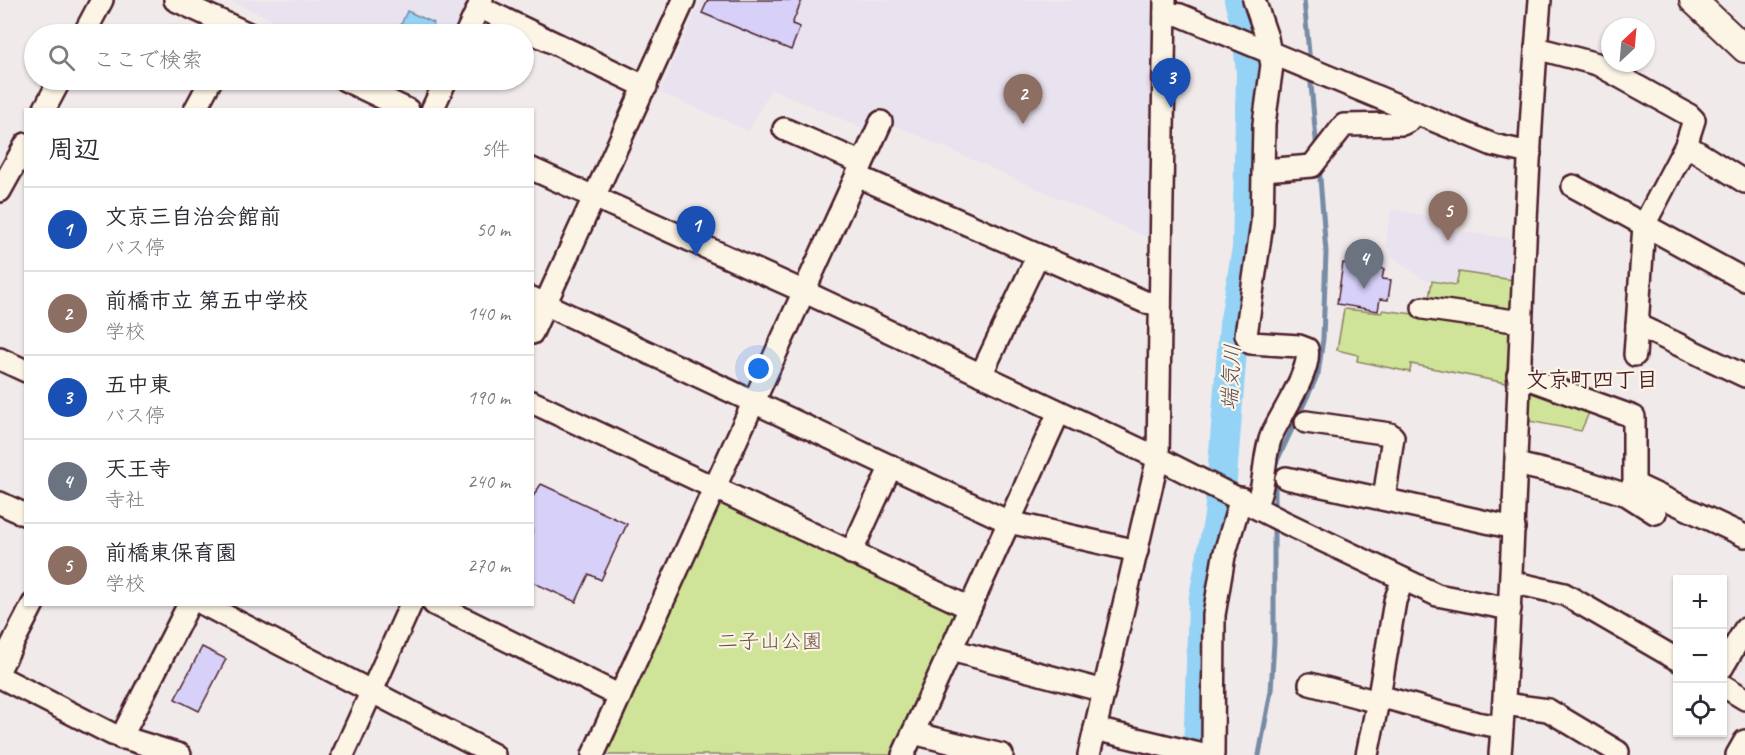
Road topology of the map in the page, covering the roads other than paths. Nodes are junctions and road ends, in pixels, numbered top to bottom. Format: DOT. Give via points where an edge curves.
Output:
graph roads {
  1 [pos="102,0"];
  2 [pos="175,0"];
  3 [pos="684,0"];
  4 [pos="1254,0"];
  5 [pos="1540,0"];
  6 [pos="1693,0"];
  7 [pos="480,4"];
  8 [pos="1165,7"];
  9 [pos="89,24"];
  10 [pos="223,24"];
  11 [pos="471,24"];
  12 [pos="520,24"];
  13 [pos="534,31"];
  14 [pos="1536,48"];
  15 [pos="1745,49"];
  16 [pos="1270,53"];
  17 [pos="646,87"];
  18 [pos="55,90"];
  19 [pos="206,90"];
  20 [pos="366,90"];
  21 [pos="441,90"];
  22 [pos="45,108"];
  23 [pos="196,108"];
  24 [pos="404,108"];
  25 [pos="433,108"];
  26 [pos="1413,111"];
  27 [pos="881,122"];
  28 [pos="784,129"];
  29 [pos="1686,145"];
  30 [pos="1530,153"];
  31 [pos="22,157"];
  32 [pos="534,170"];
  33 [pos="860,170"];
  34 [pos="1264,170"];
  35 [pos="1745,182"];
  36 [pos="1572,186"];
  37 [pos="0,191"];
  38 [pos="596,199"];
  39 [pos="1644,225"];
  40 [pos="1038,255"];
  41 [pos="1745,280"];
  42 [pos="805,292"];
  43 [pos="539,301"];
  44 [pos="1160,304"];
  45 [pos="1423,308"];
  46 [pos="1521,322"];
  47 [pos="534,324"];
  48 [pos="1636,325"];
  49 [pos="1635,355"];
  50 [pos="0,359"];
  51 [pos="24,370"];
  52 [pos="981,375"];
  53 [pos="1518,375"];
  54 [pos="1745,376"];
  55 [pos="752,401"];
  56 [pos="534,403"];
  57 [pos="1059,412"];
  58 [pos="1306,422"];
  59 [pos="1158,458"];
  60 [pos="1516,464"];
  61 [pos="891,466"];
  62 [pos="1286,478"];
  63 [pos="713,487"];
  64 [pos="1630,489"];
  65 [pos="1384,499"];
  66 [pos="1248,502"];
  67 [pos="0,503"];
  68 [pos="1655,513"];
  69 [pos="24,514"];
  70 [pos="1009,522"];
  71 [pos="1514,528"];
  72 [pos="1744,532"];
  73 [pos="1137,551"];
  74 [pos="851,553"];
  75 [pos="1403,579"];
  76 [pos="1511,582"];
  77 [pos="32,606"];
  78 [pos="188,606"];
  79 [pos="207,606"];
  80 [pos="410,606"];
  81 [pos="438,606"];
  82 [pos="970,608"];
  83 [pos="1510,609"];
  84 [pos="1745,629"];
  85 [pos="951,650"];
  86 [pos="1673,658"];
  87 [pos="1727,660"];
  88 [pos="0,668"];
  89 [pos="0,677"];
  90 [pos="1310,684"];
  91 [pos="1727,688"];
  92 [pos="372,691"];
  93 [pos="1104,691"];
  94 [pos="620,696"];
  95 [pos="1379,699"];
  96 [pos="1745,699"];
  97 [pos="1504,704"];
  98 [pos="1502,727"];
  99 [pos="1095,729"];
  100 [pos="913,733"];
  101 [pos="121,738"];
  102 [pos="1745,741"];
  103 [pos="1178,752"];
  104 [pos="1621,754"];
  105 [pos="180,755"];
  106 [pos="343,755"];
  107 [pos="494,755"];
  108 [pos="593,755"];
  109 [pos="903,755"];
  110 [pos="1002,755"];
  111 [pos="1089,755"];
  112 [pos="1203,755"];
  113 [pos="1213,755"];
  114 [pos="1366,755"];
  115 [pos="1500,755"];
  116 [pos="1737,755"];
  1 -- 9 [label="street"];
  2 -- 10 [label="street"];
  3 -- 17 [label="street"];
  4 -- 16 [label="street"];
  5 -- 14 [label="street"];
  6 -- 15 [label="main road"];
  7 -- 11 [label="street"];
  7 -- 12 [label="street"];
  8 -- 16 [label="street"];
  8 -- 44 [label="street"];
  13 -- 17 [label="street"];
  14 -- 29 [label="street" via="1597,64 1689,115 1694,120"];
  14 -- 30 [label="street"];
  16 -- 26 [label="street"];
  16 -- 34 [label="street"];
  17 -- 38 [label="street"];
  18 -- 22 [label="street"];
  19 -- 23 [label="street"];
  20 -- 24 [label="street"];
  21 -- 25 [label="street"];
  26 -- 30 [label="street" via="1493,145"];
  26 -- 34 [label="street" via="1410,120 1402,124 1344,125 1312,166"];
  27 -- 33 [label="street"];
  28 -- 33 [label="street"];
  29 -- 35 [label="street"];
  29 -- 39 [label="street"];
  30 -- 46 [label="street"];
  31 -- 37 [label="street"];
  32 -- 38 [label="street"];
  33 -- 40 [label="street"];
  33 -- 42 [label="street"];
  34 -- 66 [label="street" via="1262,223 1246,335 1251,343 1299,346 1308,352 1304,371 1269,443 1261,495"];
  36 -- 39 [label="street"];
  38 -- 42 [label="street"];
  38 -- 43 [label="street"];
  39 -- 41 [label="street"];
  39 -- 48 [label="street"];
  40 -- 44 [label="street" via="1144,302"];
  40 -- 52 [label="street"];
  42 -- 52 [label="street"];
  42 -- 55 [label="street"];
  43 -- 47 [label="street"];
  43 -- 55 [label="street"];
  44 -- 59 [label="street"];
  45 -- 46 [label="street"];
  46 -- 53 [label="street"];
  48 -- 49 [label="street"];
  48 -- 54 [label="street"];
  50 -- 51 [label="street"];
  52 -- 57 [label="street"];
  53 -- 60 [label="street"];
  53 -- 64 [label="street" via="1634,417"];
  55 -- 61 [label="street"];
  55 -- 63 [label="street"];
  56 -- 63 [label="street"];
  57 -- 59 [label="street"];
  57 -- 70 [label="street"];
  58 -- 65 [label="street" via="1394,437"];
  59 -- 66 [label="street"];
  59 -- 73 [label="street"];
  60 -- 64 [label="street"];
  60 -- 71 [label="street"];
  61 -- 70 [label="street"];
  61 -- 74 [label="street"];
  62 -- 65 [label="street"];
  63 -- 74 [label="street"];
  63 -- 94 [label="street"];
  64 -- 68 [label="street"];
  64 -- 72 [label="street"];
  65 -- 71 [label="street"];
  66 -- 75 [label="street"];
  66 -- 113 [label="street" via="1224,556 1214,615"];
  67 -- 69 [label="street"];
  70 -- 73 [label="street"];
  70 -- 82 [label="street"];
  71 -- 76 [label="street"];
  73 -- 93 [label="street"];
  74 -- 82 [label="street"];
  75 -- 83 [label="street" via="1437,595"];
  75 -- 95 [label="street" via="1395,602"];
  76 -- 83 [label="street"];
  76 -- 86 [label="street" via="1564,594"];
  77 -- 88 [label="street"];
  78 -- 101 [label="street"];
  79 -- 92 [label="street"];
  80 -- 92 [label="street"];
  81 -- 94 [label="street"];
  82 -- 85 [label="street"];
  83 -- 97 [label="street"];
  84 -- 87 [label="street"];
  85 -- 93 [label="street"];
  85 -- 100 [label="street"];
  89 -- 101 [label="street"];
  90 -- 95 [label="street"];
  91 -- 96 [label="street"];
  92 -- 106 [label="street"];
  92 -- 107 [label="street"];
  93 -- 99 [label="street"];
  94 -- 108 [label="street"];
  95 -- 98 [label="street"];
  95 -- 114 [label="street"];
  97 -- 98 [label="street"];
  97 -- 104 [label="street" via="1548,710"];
  98 -- 115 [label="street"];
  99 -- 103 [label="street"];
  99 -- 111 [label="street"];
  100 -- 109 [label="street"];
  100 -- 110 [label="street"];
  101 -- 105 [label="street"];
  102 -- 116 [label="street"];
  103 -- 112 [label="street"];
}
